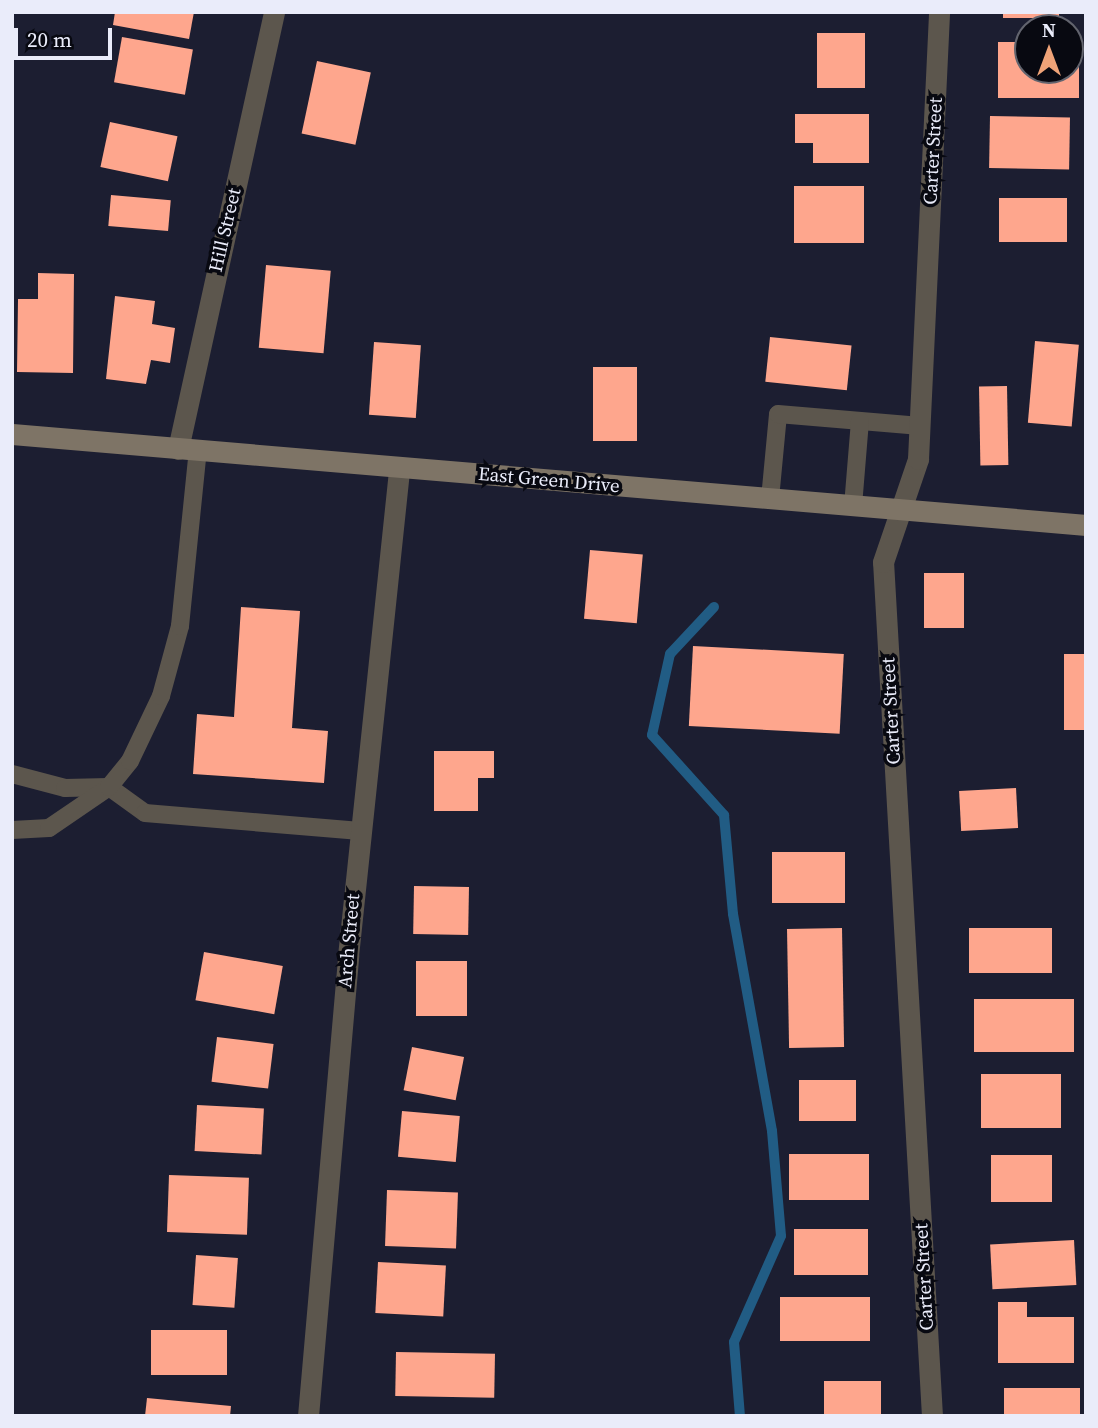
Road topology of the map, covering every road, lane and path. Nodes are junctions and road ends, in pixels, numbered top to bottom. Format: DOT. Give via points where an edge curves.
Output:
graph roads {
  1 [pos="274,12"];
  2 [pos="939,12"];
  3 [pos="860,421"];
  4 [pos="920,426"];
  5 [pos="12,434"];
  6 [pos="188,450"];
  7 [pos="399,468"];
  8 [pos="771,499"];
  9 [pos="853,506"];
  10 [pos="903,510"];
  11 [pos="1086,525"];
  12 [pos="12,774"];
  13 [pos="109,787"];
  14 [pos="12,831"];
  15 [pos="360,831"];
  16 [pos="308,1416"];
  17 [pos="932,1416"];
  1 -- 6 [label="street, Hill Street"];
  2 -- 4 [label="street, Carter Street"];
  3 -- 4 [label="lane"];
  3 -- 8 [label="lane" via="778,414"];
  3 -- 9 [label="lane"];
  4 -- 10 [label="street, Carter Street"];
  5 -- 6 [label="main road, East Green Drive"];
  6 -- 7 [label="main road, East Green Drive"];
  6 -- 13 [label="lane" via="171,674 130,761"];
  7 -- 8 [label="main road, East Green Drive"];
  7 -- 15 [label="street, Arch Street"];
  8 -- 9 [label="main road, East Green Drive"];
  9 -- 10 [label="main road, East Green Drive"];
  10 -- 11 [label="main road, East Green Drive"];
  10 -- 17 [label="street, Carter Street" via="883,562"];
  12 -- 13 [label="lane" via="65,788"];
  13 -- 14 [label="lane" via="49,828"];
  13 -- 15 [label="lane" via="145,813"];
  15 -- 16 [label="street, Arch Street"];
}
